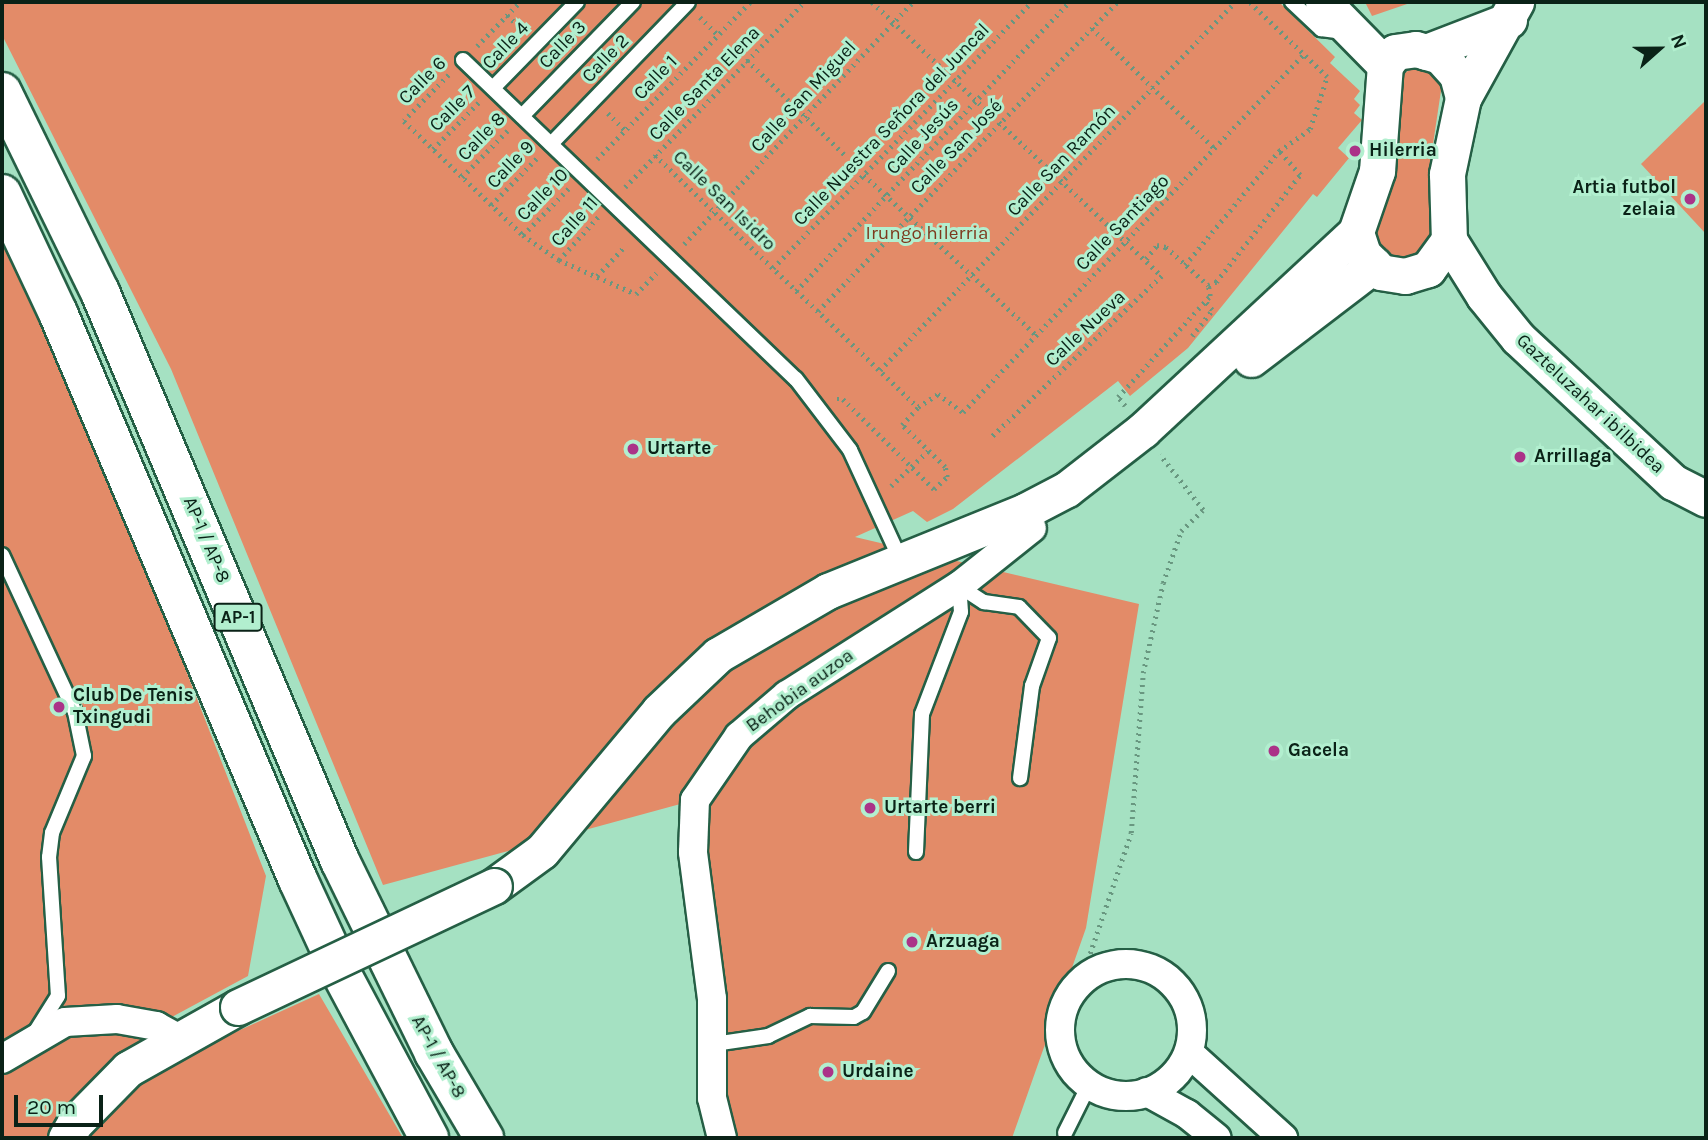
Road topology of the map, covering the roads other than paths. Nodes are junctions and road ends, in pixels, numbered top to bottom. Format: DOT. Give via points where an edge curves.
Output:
graph roads {
  1 [pos="577,2"];
  2 [pos="633,2"];
  3 [pos="688,2"];
  4 [pos="1292,2"];
  5 [pos="1322,2"];
  6 [pos="1513,11"];
  7 [pos="1354,34"];
  8 [pos="1402,56"];
  9 [pos="463,60"];
  10 [pos="493,88"];
  11 [pos="2,92"];
  12 [pos="1463,98"];
  13 [pos="522,116"];
  14 [pos="551,144"];
  15 [pos="2,194"];
  16 [pos="1356,232"];
  17 [pos="1449,240"];
  18 [pos="1374,265"];
  19 [pos="1428,269"];
  20 [pos="1484,296"];
  21 [pos="1143,430"];
  22 [pos="1706,499"];
  23 [pos="1032,527"];
  24 [pos="2,555"];
  25 [pos="901,561"];
  26 [pos="959,586"];
  27 [pos="1020,778"];
  28 [pos="916,852"];
  29 [pos="888,971"];
  30 [pos="179,1039"];
  31 [pos="714,1044"];
  32 [pos="1189,1053"];
  33 [pos="2,1058"];
  34 [pos="1089,1084"];
  35 [pos="1147,1092"];
  36 [pos="1065,1133"];
  37 [pos="66,1138"];
  38 [pos="429,1138"];
  39 [pos="484,1138"];
  40 [pos="722,1138"];
  41 [pos="1216,1138"];
  42 [pos="1283,1138"];
  1 -- 10 [label="lane, Calle 4"];
  2 -- 13 [label="lane, Calle 3"];
  3 -- 14 [label="lane, Calle 2"];
  4 -- 7 [label="lane" via="1321,29"];
  5 -- 7 [label="street"];
  6 -- 8 [label="street"];
  6 -- 12 [label="street"];
  7 -- 8 [label="street"];
  8 -- 12 [label="street" via="1440,56 1457,75"];
  8 -- 16 [label="street" via="1377,171"];
  9 -- 10 [label="lane"];
  10 -- 13 [label="lane"];
  11 -- 39 [label="highway, AP-1 / AP-8 / AP-1" via="100,292 340,861 428,1040"];
  12 -- 17 [label="street" via="1447,174"];
  13 -- 14 [label="lane"];
  14 -- 25 [label="lane" via="796,379 850,450"];
  15 -- 38 [label="highway, AP-1" via="69,337 298,880 369,1030"];
  16 -- 18 [label="street" via="1363,254"];
  16 -- 21 [label="street"];
  17 -- 19 [label="street"];
  17 -- 20 [label="street, Gazteluzahar ibilbidea"];
  18 -- 19 [label="street" via="1381,272 1405,276"];
  18 -- 21 [label="street" via="1209,391"];
  19 -- 20 [label="street, Gazteluzahar ibilbidea"];
  20 -- 22 [label="street, Gazteluzahar ibilbidea" via="1518,338 1673,482"];
  21 -- 25 [label="street" via="1067,489 998,525"];
  23 -- 26 [label="street, Behobia auzoa"];
  24 -- 33 [label="lane" via="75,712 84,756 52,833 49,857 58,996 41,1027"];
  25 -- 30 [label="street, bridge" via="791,610 718,655 659,711 542,851 494,886"];
  26 -- 27 [label="lane" via="984,602 1019,607 1049,639 1032,686"];
  26 -- 28 [label="lane" via="961,612 922,714"];
  26 -- 31 [label="street, Behobia auzoa" via="787,695 739,736 695,800 693,852"];
  29 -- 31 [label="lane" via="863,1012 854,1017 810,1016 768,1036"];
  30 -- 33 [label="street" via="156,1026 117,1019 65,1022"];
  30 -- 37 [label="street" via="128,1069"];
  31 -- 40 [label="street, Behobia auzoa" via="712,1098"];
  32 -- 34 [label="street" via="1192,1017 1169,979 1147,967 1119,963 1081,980 1063,1007 1059,1029 1064,1056"];
  32 -- 35 [label="street" via="1162,1087"];
  32 -- 42 [label="street"];
  34 -- 35 [label="street" via="1105,1094 1134,1097"];
  34 -- 36 [label="lane"];
  35 -- 41 [label="street" via="1187,1114"];
}
